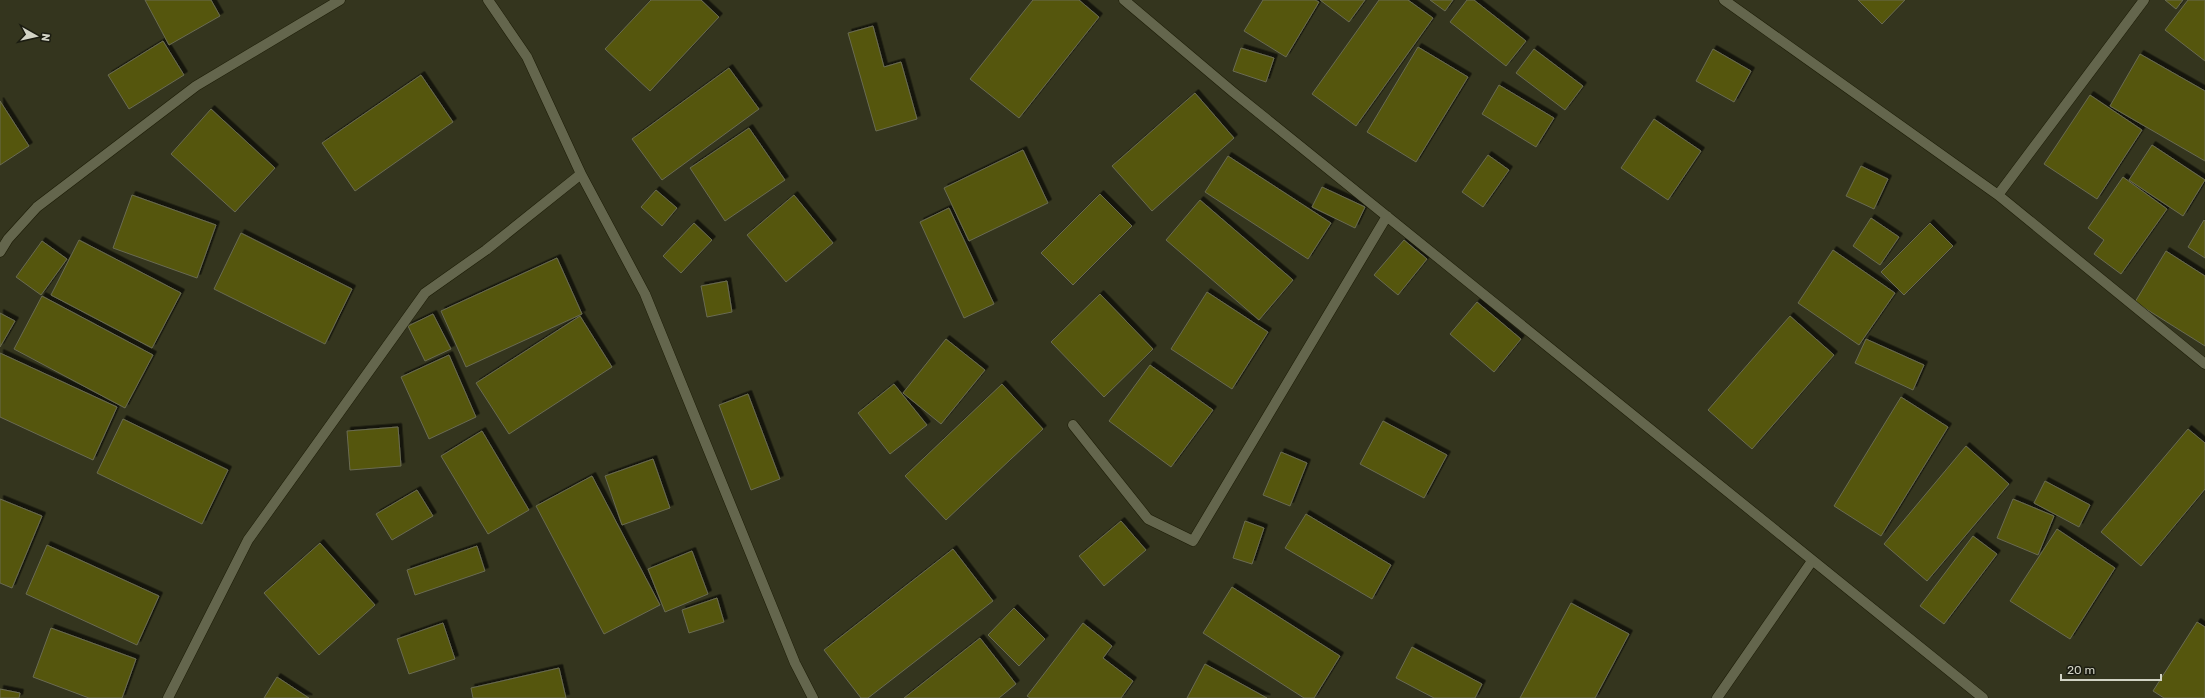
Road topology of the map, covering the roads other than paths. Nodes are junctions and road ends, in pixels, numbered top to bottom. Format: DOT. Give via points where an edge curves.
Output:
graph roads {
  1 [pos="340,0"];
  2 [pos="488,0"];
  3 [pos="1124,0"];
  4 [pos="1724,0"];
  5 [pos="2144,0"];
  6 [pos="581,174"];
  7 [pos="1998,195"];
  8 [pos="1386,216"];
  9 [pos="0,252"];
  10 [pos="2205,364"];
  11 [pos="1073,425"];
  12 [pos="1812,561"];
  13 [pos="168,698"];
  14 [pos="814,698"];
  15 [pos="1717,698"];
  16 [pos="1983,698"];
  1 -- 9 [label="street" via="196,86 37,207 8,239"];
  2 -- 6 [label="street" via="527,57"];
  3 -- 8 [label="street"];
  4 -- 7 [label="street"];
  5 -- 7 [label="street"];
  6 -- 13 [label="street" via="486,250 425,293 248,540"];
  6 -- 14 [label="street" via="645,294 795,663"];
  7 -- 10 [label="street"];
  8 -- 11 [label="street" via="1192,541 1148,519"];
  8 -- 12 [label="street"];
  12 -- 15 [label="street"];
  12 -- 16 [label="street"];
}
